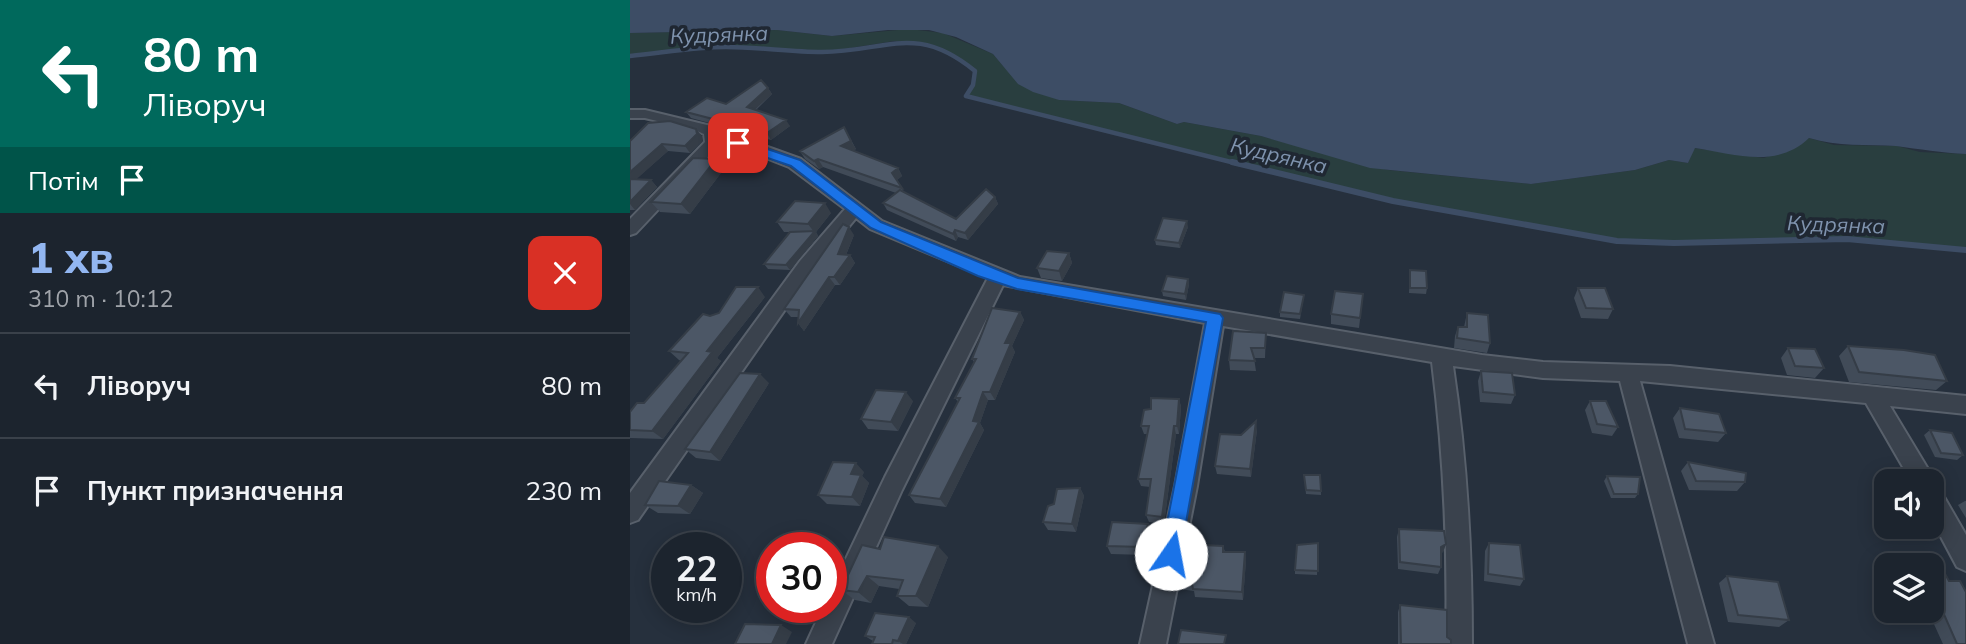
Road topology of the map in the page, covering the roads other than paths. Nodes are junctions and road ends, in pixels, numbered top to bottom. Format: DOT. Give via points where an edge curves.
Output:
graph roads {
  1 [pos="630,114"];
  2 [pos="711,131"];
  3 [pos="853,211"];
  4 [pos="630,229"];
  5 [pos="998,276"];
  6 [pos="1215,318"];
  7 [pos="1441,356"];
  8 [pos="1628,374"];
  9 [pos="1873,396"];
  10 [pos="1966,405"];
  11 [pos="1916,469"];
  12 [pos="630,512"];
  13 [pos="1944,519"];
  14 [pos="1966,559"];
  15 [pos="819,644"];
  16 [pos="1153,644"];
  17 [pos="1459,644"];
  18 [pos="1701,644"];
  1 -- 2 [label="street" via="668,118"];
  2 -- 3 [label="street" via="795,163"];
  2 -- 4 [label="street" via="713,144"];
  3 -- 5 [label="street"];
  3 -- 12 [label="street" via="814,256"];
  5 -- 6 [label="street"];
  5 -- 15 [label="street"];
  6 -- 7 [label="street"];
  6 -- 16 [label="street"];
  7 -- 8 [label="street" via="1544,370"];
  7 -- 17 [label="street" via="1454,447"];
  8 -- 9 [label="street" via="1670,374"];
  8 -- 18 [label="street"];
  9 -- 10 [label="street"];
  9 -- 11 [label="street"];
  13 -- 14 [label="street"];
}
